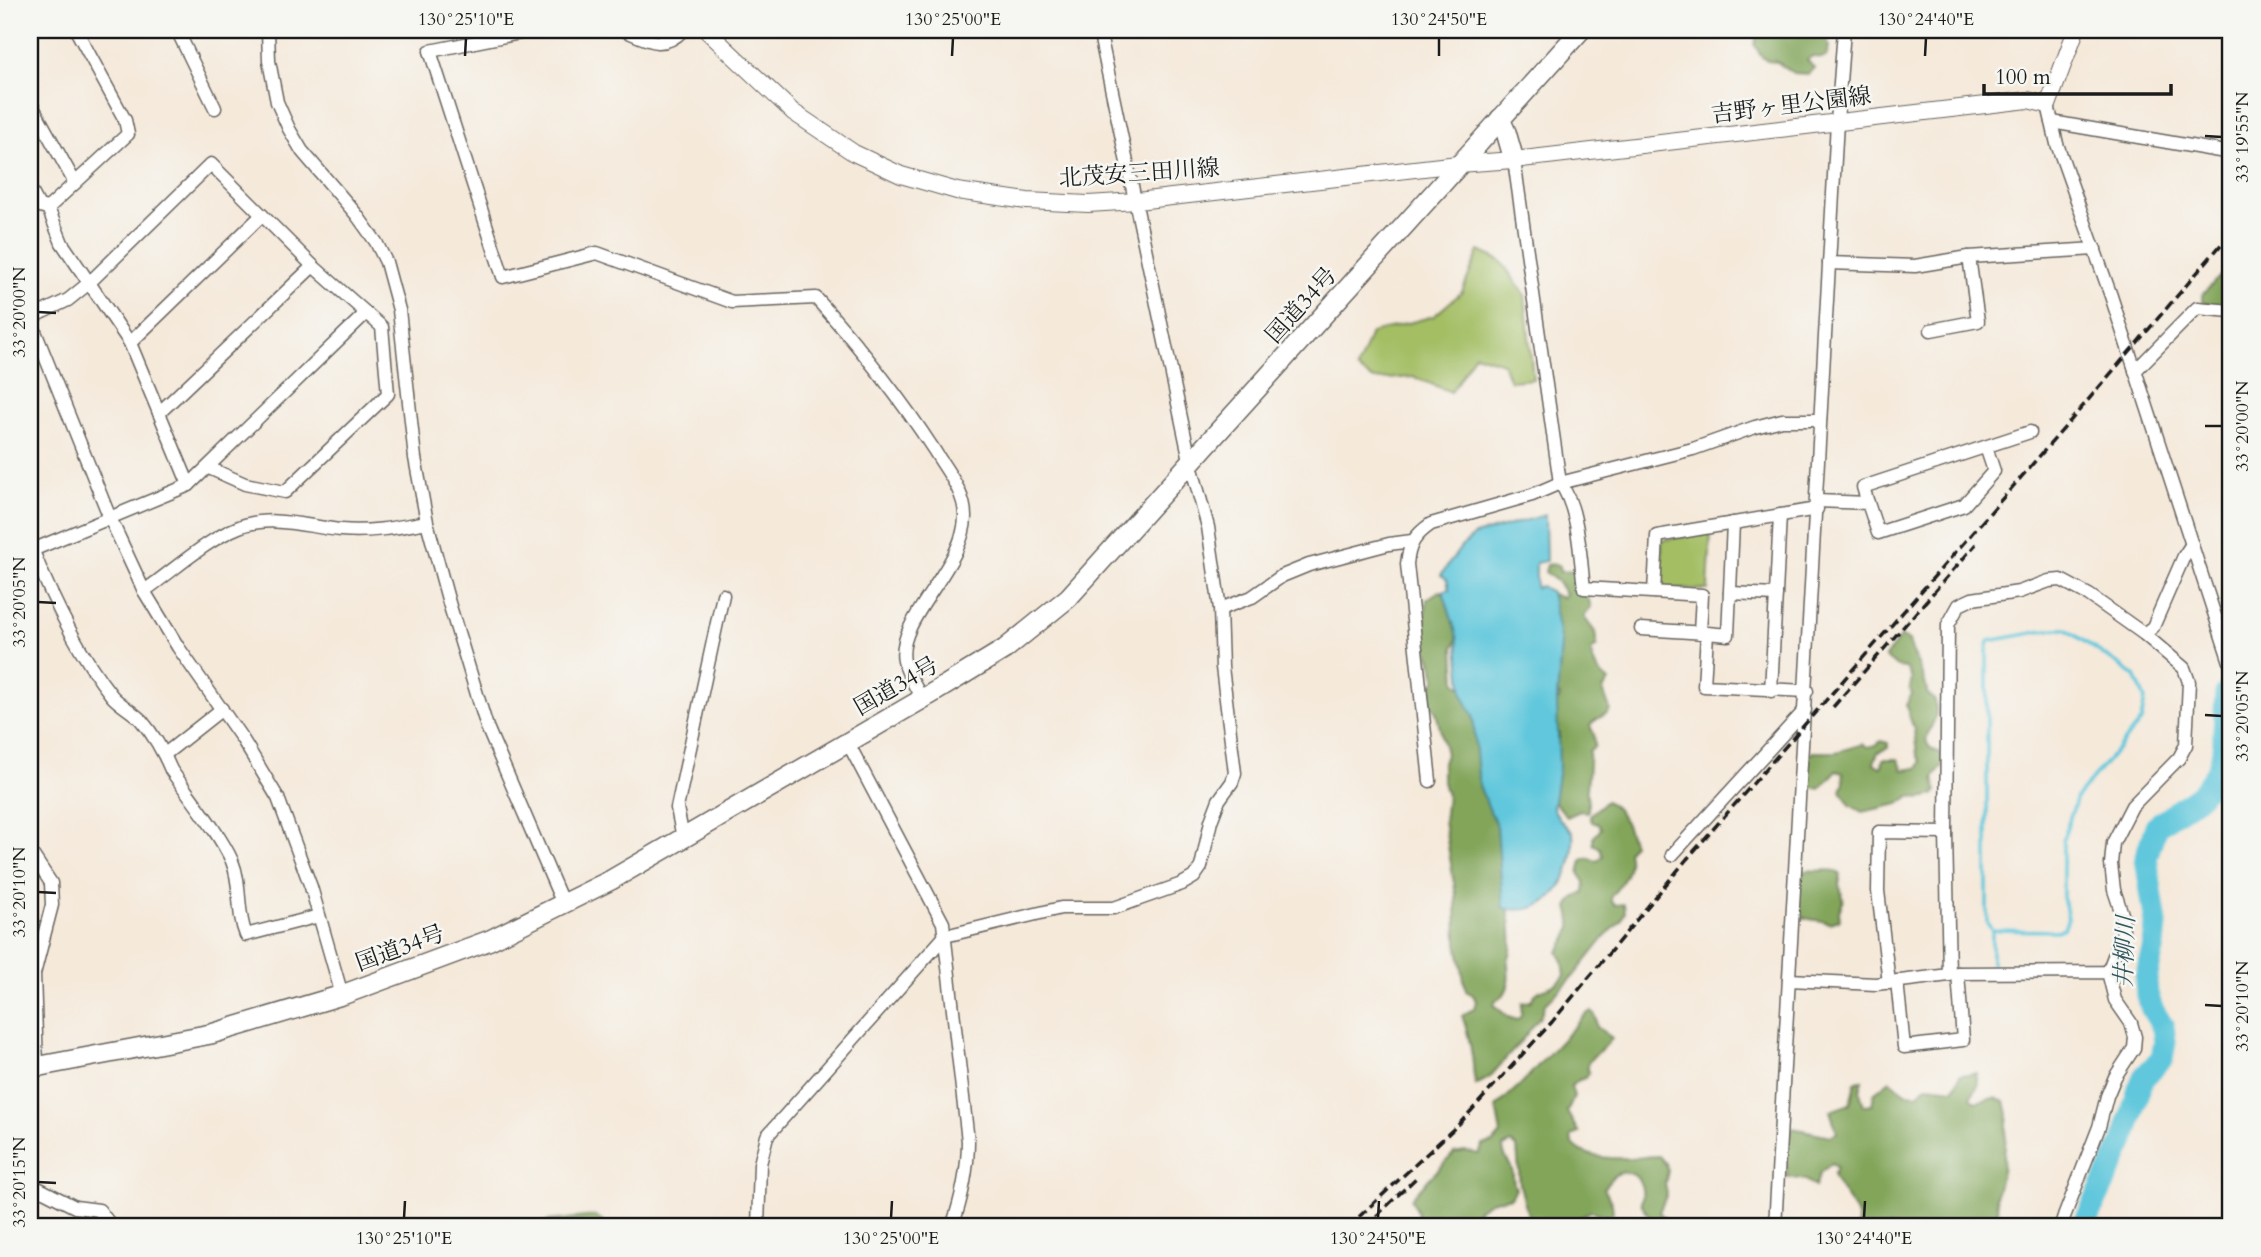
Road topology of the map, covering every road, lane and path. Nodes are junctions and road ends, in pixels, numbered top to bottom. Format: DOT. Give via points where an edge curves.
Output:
graph roads {
  1 [pos="76,30"];
  2 [pos="177,30"];
  3 [pos="268,30"];
  4 [pos="535,30"];
  5 [pos="624,30"];
  6 [pos="683,30"];
  7 [pos="706,30"];
  8 [pos="1099,30"];
  9 [pos="1581,30"];
  10 [pos="1844,30"];
  11 [pos="2076,30"];
  12 [pos="30,102"];
  13 [pos="2048,105"];
  14 [pos="215,108"];
  15 [pos="1500,119"];
  16 [pos="1837,122"];
  17 [pos="2052,122"];
  18 [pos="2231,153"];
  19 [pos="1514,160"];
  20 [pos="1458,164"];
  21 [pos="75,183"];
  22 [pos="30,189"];
  23 [pos="1137,201"];
  24 [pos="48,208"];
  25 [pos="262,215"];
  26 [pos="2095,249"];
  27 [pos="1969,257"];
  28 [pos="1829,263"];
  29 [pos="313,265"];
  30 [pos="89,283"];
  31 [pos="2231,311"];
  32 [pos="366,313"];
  33 [pos="30,319"];
  34 [pos="1931,330"];
  35 [pos="130,343"];
  36 [pos="2135,372"];
  37 [pos="159,413"];
  38 [pos="1820,420"];
  39 [pos="2030,432"];
  40 [pos="1986,447"];
  41 [pos="1191,465"];
  42 [pos="209,468"];
  43 [pos="1560,484"];
  44 [pos="188,485"];
  45 [pos="1868,503"];
  46 [pos="1817,505"];
  47 [pos="1780,515"];
  48 [pos="110,518"];
  49 [pos="427,522"];
  50 [pos="1733,523"];
  51 [pos="1412,541"];
  52 [pos="2192,544"];
  53 [pos="31,549"];
  54 [pos="144,591"];
  55 [pos="1654,592"];
  56 [pos="1730,593"];
  57 [pos="723,595"];
  58 [pos="1776,595"];
  59 [pos="1220,609"];
  60 [pos="1642,629"];
  61 [pos="1703,633"];
  62 [pos="2144,634"];
  63 [pos="2230,662"];
  64 [pos="1771,691"];
  65 [pos="1807,691"];
  66 [pos="922,699"];
  67 [pos="222,709"];
  68 [pos="1805,710"];
  69 [pos="848,743"];
  70 [pos="165,754"];
  71 [pos="1430,781"];
  72 [pos="1946,833"];
  73 [pos="683,838"];
  74 [pos="30,851"];
  75 [pos="1672,855"];
  76 [pos="563,904"];
  77 [pos="319,916"];
  78 [pos="945,936"];
  79 [pos="2108,972"];
  80 [pos="1953,974"];
  81 [pos="1789,980"];
  82 [pos="1893,982"];
  83 [pos="342,995"];
  84 [pos="33,1019"];
  85 [pos="33,1068"];
  86 [pos="30,1184"];
  87 [pos="111,1227"];
  88 [pos="758,1227"];
  89 [pos="952,1227"];
  90 [pos="1775,1227"];
  91 [pos="2060,1227"];
  1 -- 21 [label="street" via="125,120 128,134"];
  2 -- 14 [label="street"];
  3 -- 49 [label="street" via="277,102 289,130 387,262 398,310"];
  4 -- 66 [label="street" via="430,51 503,276 597,253 732,302 817,298 912,416 963,499 964,531 958,547 905,637 904,660"];
  5 -- 6 [label="street" via="664,43"];
  7 -- 23 [label="main road, 北茂安三田川線" via="793,112 854,153 901,175 957,191 1027,201"];
  8 -- 23 [label="street"];
  9 -- 15 [label="highway, 国道34号"];
  10 -- 16 [label="street"];
  11 -- 13 [label="main road"];
  12 -- 21 [label="street"];
  13 -- 16 [label="main road, 吉野ヶ里公園線" via="2028,100"];
  13 -- 17 [label="street"];
  15 -- 19 [label="highway"];
  15 -- 20 [label="highway, 国道34号"];
  16 -- 19 [label="main road, 吉野ヶ里公園線"];
  16 -- 28 [label="street"];
  17 -- 18 [label="street"];
  17 -- 26 [label="street"];
  19 -- 20 [label="main road, 吉野ヶ里公園線"];
  19 -- 43 [label="street"];
  20 -- 23 [label="main road, 北茂安三田川線"];
  20 -- 41 [label="highway, 国道34号"];
  21 -- 24 [label="street"];
  22 -- 24 [label="street" via="39,206"];
  23 -- 41 [label="street"];
  24 -- 30 [label="street" via="62,243"];
  25 -- 29 [label="street"];
  25 -- 30 [label="street" via="211,164"];
  25 -- 35 [label="street"];
  26 -- 27 [label="street"];
  26 -- 36 [label="street"];
  27 -- 28 [label="street" via="1915,267"];
  27 -- 34 [label="street" via="1978,321"];
  28 -- 38 [label="street"];
  29 -- 32 [label="street"];
  29 -- 37 [label="street"];
  30 -- 33 [label="street" via="68,300"];
  30 -- 35 [label="street"];
  31 -- 36 [label="street" via="2197,307"];
  32 -- 42 [label="street"];
  32 -- 42 [label="street" via="382,327 388,394 285,492 245,484"];
  33 -- 48 [label="street"];
  35 -- 37 [label="street"];
  36 -- 52 [label="street"];
  37 -- 44 [label="street"];
  38 -- 43 [label="street" via="1782,420"];
  38 -- 46 [label="street"];
  39 -- 40 [label="street"];
  40 -- 45 [label="street" via="1863,487"];
  40 -- 45 [label="street" via="1994,471 1964,505 1878,533"];
  41 -- 59 [label="street" via="1208,527"];
  41 -- 66 [label="highway, 国道34号" via="1068,598 1006,649"];
  42 -- 44 [label="street"];
  43 -- 51 [label="street" via="1431,524"];
  43 -- 55 [label="street" via="1568,494 1577,533 1584,588"];
  44 -- 48 [label="street"];
  45 -- 46 [label="street"];
  46 -- 47 [label="street"];
  46 -- 65 [label="street"];
  47 -- 50 [label="street"];
  47 -- 58 [label="street"];
  48 -- 53 [label="street"];
  48 -- 54 [label="street"];
  49 -- 54 [label="street" via="342,531 265,521 240,527"];
  49 -- 76 [label="street" via="487,727"];
  50 -- 55 [label="street" via="1657,536"];
  50 -- 56 [label="street"];
  51 -- 59 [label="street" via="1309,565"];
  51 -- 71 [label="street" via="1407,564"];
  52 -- 62 [label="street" via="2153,627"];
  52 -- 63 [label="street"];
  53 -- 70 [label="street" via="96,672 113,698 141,720"];
  54 -- 67 [label="street"];
  55 -- 61 [label="street" via="1702,595"];
  56 -- 58 [label="street"];
  56 -- 61 [label="street" via="1728,635"];
  57 -- 73 [label="street" via="677,808"];
  58 -- 64 [label="street"];
  59 -- 78 [label="street" via="1234,773 1219,800 1201,867 1194,877 1114,908 1061,908"];
  60 -- 61 [label="street"];
  61 -- 64 [label="street" via="1704,686"];
  62 -- 72 [label="street" via="2061,580 1959,605 1948,625"];
  62 -- 79 [label="street" via="2184,668 2189,682 2186,745 2132,806 2113,843 2111,864 2123,932"];
  64 -- 65 [label="street"];
  65 -- 68 [label="street"];
  66 -- 69 [label="highway, 国道34号"];
  67 -- 70 [label="street"];
  67 -- 77 [label="street" via="278,798"];
  68 -- 75 [label="street"];
  68 -- 81 [label="street"];
  69 -- 73 [label="highway, 国道34号"];
  69 -- 78 [label="street" via="938,911"];
  70 -- 77 [label="street" via="232,860 246,935"];
  72 -- 80 [label="street"];
  72 -- 82 [label="street" via="1879,832 1878,891"];
  73 -- 76 [label="highway, 国道34号"];
  74 -- 84 [label="street" via="51,883 52,905 34,974"];
  76 -- 83 [label="highway, 国道34号" via="490,940"];
  77 -- 83 [label="street"];
  78 -- 88 [label="street" via="767,1136 760,1164"];
  78 -- 89 [label="street" via="968,1141 963,1195"];
  79 -- 80 [label="street"];
  79 -- 91 [label="street" via="2115,1000 2131,1023 2134,1048 2107,1096"];
  80 -- 82 [label="street"];
  80 -- 82 [label="street" via="1963,1040 1904,1047"];
  81 -- 82 [label="street"];
  81 -- 90 [label="street"];
  83 -- 85 [label="highway, 国道34号" via="211,1034"];
  84 -- 85 [label="street"];
  86 -- 87 [label="street" via="75,1206 99,1210"];
}
